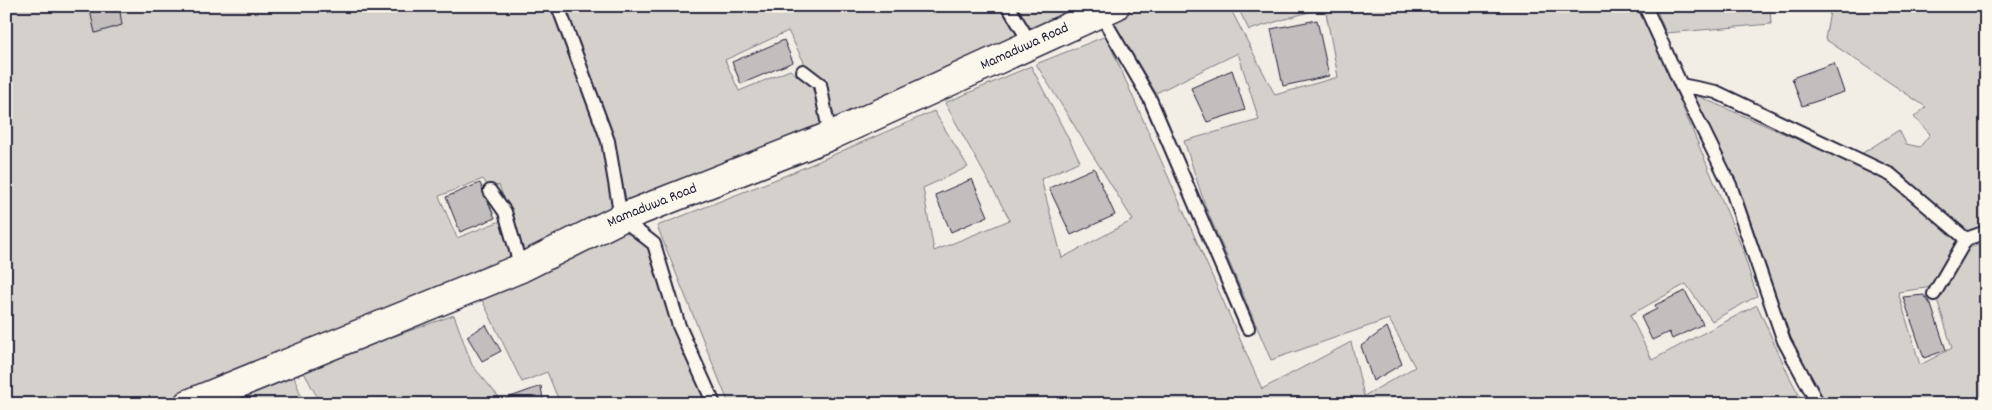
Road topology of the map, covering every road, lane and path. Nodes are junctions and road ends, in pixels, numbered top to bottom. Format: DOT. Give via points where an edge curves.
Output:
graph roads {
  1 [pos="558,6"];
  2 [pos="1008,6"];
  3 [pos="1645,6"];
  4 [pos="1107,10"];
  5 [pos="1031,44"];
  6 [pos="802,71"];
  7 [pos="1681,85"];
  8 [pos="830,136"];
  9 [pos="490,190"];
  10 [pos="621,218"];
  11 [pos="1986,232"];
  12 [pos="1966,238"];
  13 [pos="521,268"];
  14 [pos="1934,294"];
  15 [pos="1248,328"];
  16 [pos="188,404"];
  17 [pos="714,404"];
  18 [pos="1818,404"];
  1 -- 10 [label="lane" via="608,141"];
  2 -- 5 [label="lane"];
  3 -- 7 [label="lane"];
  4 -- 5 [label="street, Mamaduwa Road"];
  4 -- 15 [label="lane" via="1150,99"];
  5 -- 8 [label="street, Mamaduwa Road"];
  6 -- 8 [label="lane" via="820,84"];
  7 -- 12 [label="lane" via="1716,92 1890,175"];
  7 -- 18 [label="lane" via="1730,185 1784,341"];
  8 -- 10 [label="street, Mamaduwa Road"];
  9 -- 13 [label="lane" via="505,212"];
  10 -- 13 [label="street, Mamaduwa Road"];
  10 -- 17 [label="lane" via="654,244 679,326"];
  11 -- 12 [label="lane"];
  12 -- 14 [label="lane"];
  13 -- 16 [label="street, Mamaduwa Road"];
}
